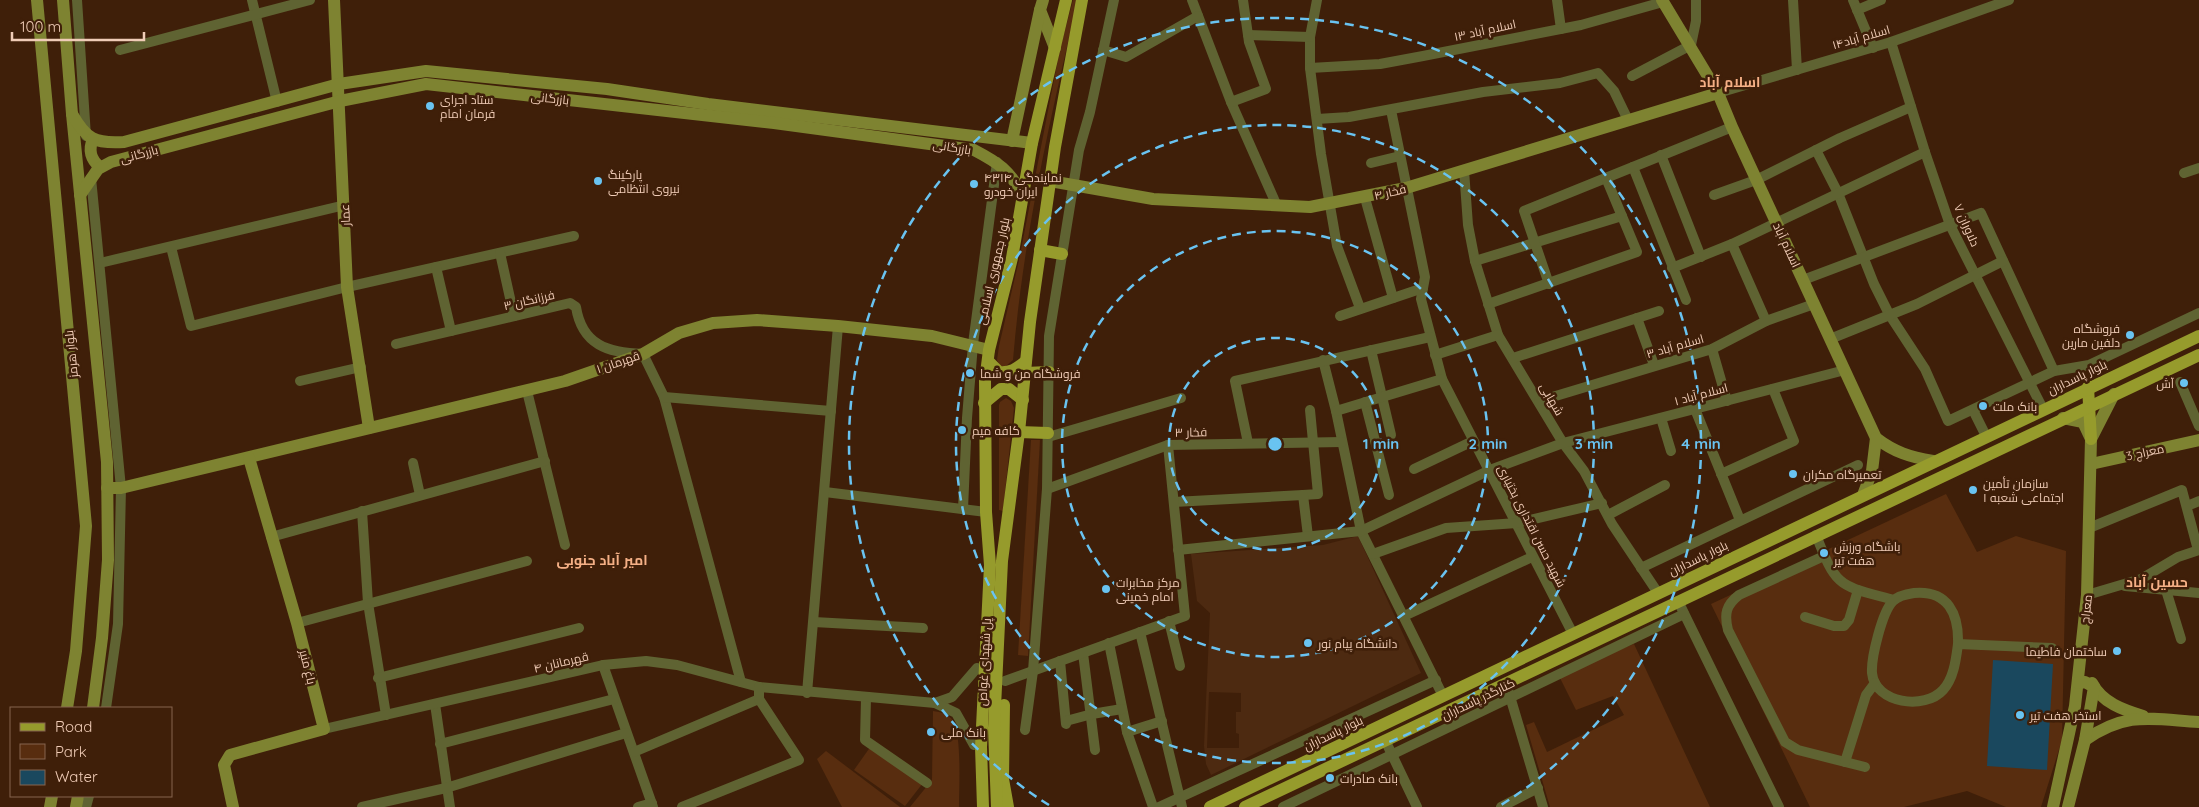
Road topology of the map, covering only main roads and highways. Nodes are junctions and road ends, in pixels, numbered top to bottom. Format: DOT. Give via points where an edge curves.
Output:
graph roads {
  1 [pos="1066,0"];
  2 [pos="1082,0"];
  3 [pos="1040,250"];
  4 [pos="1062,254"];
  5 [pos="2199,336"];
  6 [pos="2199,355"];
  7 [pos="988,356"];
  8 [pos="1025,367"];
  9 [pos="1049,372"];
  10 [pos="2088,387"];
  11 [pos="1023,400"];
  12 [pos="984,403"];
  13 [pos="2089,406"];
  14 [pos="1019,432"];
  15 [pos="1048,435"];
  16 [pos="2091,439"];
  17 [pos="1005,549"];
  18 [pos="988,552"];
  19 [pos="974,807"];
  20 [pos="983,807"];
  21 [pos="997,807"];
  22 [pos="1008,807"];
  23 [pos="1210,807"];
  24 [pos="1246,807"];
  1 -- 7 [label="main road, بلوار جمهوری اسلامی" via="1032,142 1012,258"];
  2 -- 3 [label="main road"];
  3 -- 4 [label="main road"];
  3 -- 8 [label="main road"];
  5 -- 10 [label="main road, بلوار پاسداران"];
  6 -- 13 [label="main road"];
  7 -- 8 [label="main road" via="999,372"];
  7 -- 12 [label="main road, بلوار جمهوری اسلامی"];
  8 -- 9 [label="main road"];
  8 -- 11 [label="main road"];
  10 -- 13 [label="main road"];
  10 -- 23 [label="main road, بلوار پاسداران"];
  11 -- 12 [label="main road" via="1009,389 1001,389"];
  11 -- 14 [label="main road"];
  12 -- 18 [label="main road, بلوار جمهوری اسلامی"];
  13 -- 16 [label="main road"];
  13 -- 24 [label="main road"];
  14 -- 15 [label="main road"];
  14 -- 17 [label="main road"];
  17 -- 21 [label="main road, پل شهدای غواص" via="994,728"];
  17 -- 22 [label="main road" via="1009,575 1002,742 1004,793"];
  18 -- 19 [label="main road" via="982,566"];
  18 -- 20 [label="main road, پل شهدای غواص" via="981,747"];
}
